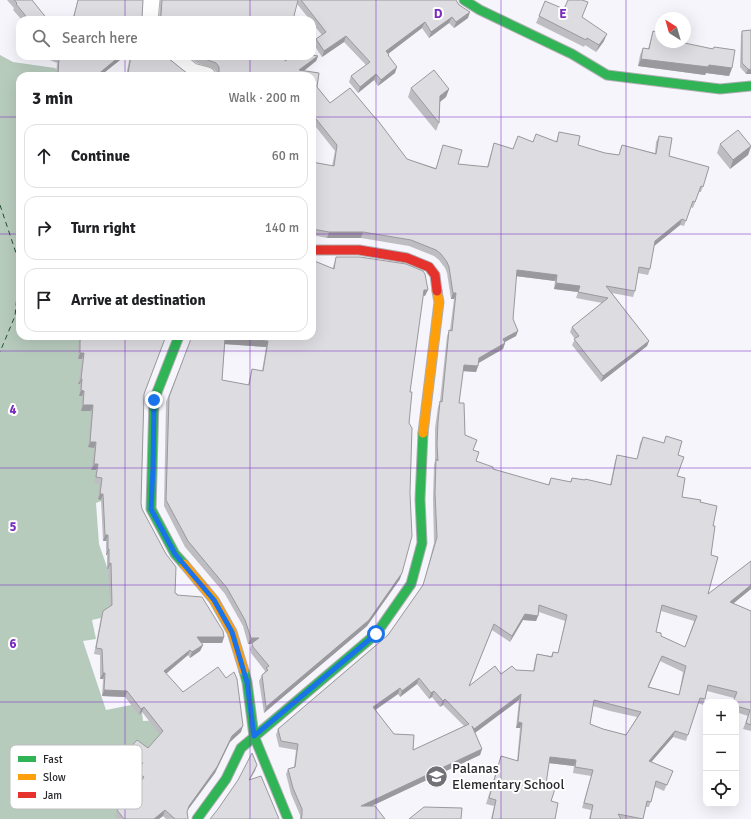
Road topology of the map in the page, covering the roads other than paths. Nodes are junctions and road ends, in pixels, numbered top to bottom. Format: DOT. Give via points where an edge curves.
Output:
graph roads {
  1 [pos="151,0"];
  2 [pos="464,0"];
  3 [pos="149,16"];
  4 [pos="177,60"];
  5 [pos="192,72"];
  6 [pos="751,86"];
  7 [pos="316,250"];
  8 [pos="177,340"];
  9 [pos="254,736"];
  10 [pos="197,819"];
  11 [pos="288,819"];
  1 -- 3 [label="street"];
  2 -- 6 [label="street" via="572,54 607,75 720,90"];
  4 -- 5 [label="street"];
  7 -- 9 [label="street" via="359,250 407,258 429,267 435,276 439,302 423,428 420,499 422,543 411,584 376,634"];
  8 -- 9 [label="street" via="154,400 151,509 175,554 214,600 232,632 247,682"];
  9 -- 10 [label="street" via="241,748 226,779"];
  9 -- 11 [label="street"];
}
